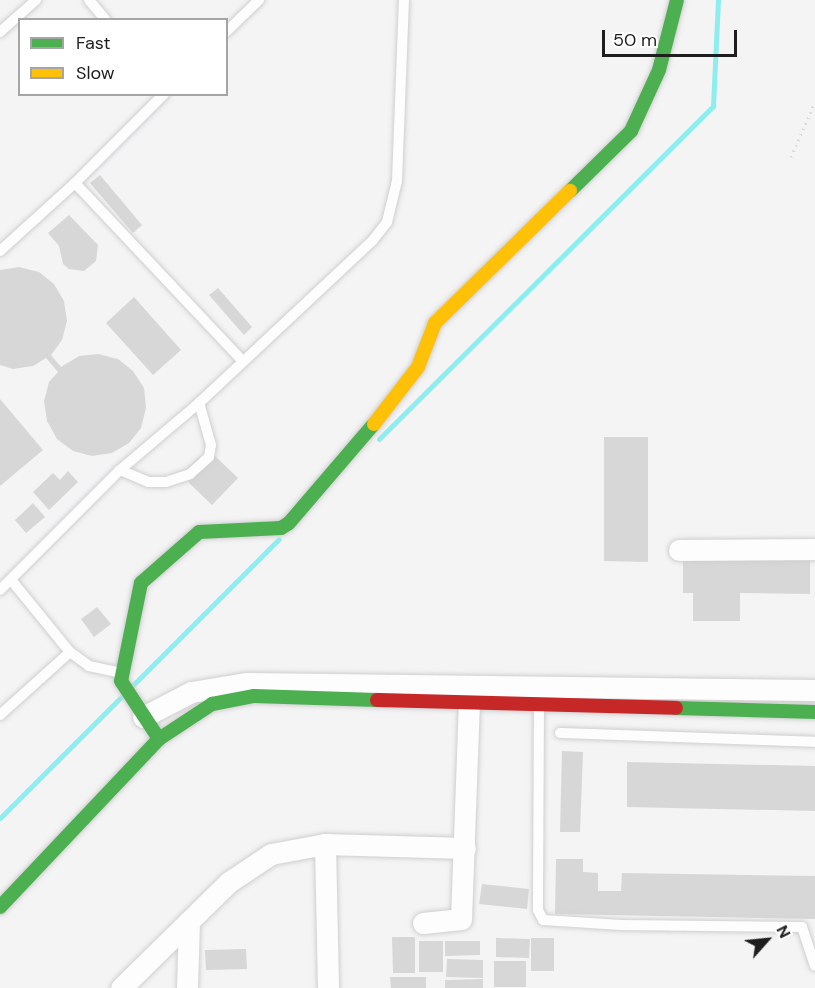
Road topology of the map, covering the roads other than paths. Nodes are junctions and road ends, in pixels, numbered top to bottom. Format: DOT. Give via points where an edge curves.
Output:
graph roads {
  1 [pos="36,0"];
  2 [pos="89,0"];
  3 [pos="259,0"];
  4 [pos="404,0"];
  5 [pos="677,0"];
  6 [pos="104,18"];
  7 [pos="228,30"];
  8 [pos="0,32"];
  9 [pos="162,96"];
  10 [pos="75,183"];
  11 [pos="0,251"];
  12 [pos="243,361"];
  13 [pos="200,403"];
  14 [pos="120,470"];
  15 [pos="815,549"];
  16 [pos="679,550"];
  17 [pos="12,581"];
  18 [pos="0,590"];
  19 [pos="70,652"];
  20 [pos="122,680"];
  21 [pos="815,690"];
  22 [pos="470,703"];
  23 [pos="539,705"];
  24 [pos="138,709"];
  25 [pos="815,712"];
  26 [pos="0,715"];
  27 [pos="560,733"];
  28 [pos="159,739"];
  29 [pos="815,742"];
  30 [pos="325,844"];
  31 [pos="465,848"];
  32 [pos="0,907"];
  33 [pos="189,921"];
  34 [pos="423,922"];
  35 [pos="815,966"];
  36 [pos="121,988"];
  37 [pos="187,988"];
  38 [pos="328,988"];
  1 -- 8 [label="lane"];
  2 -- 6 [label="lane"];
  3 -- 7 [label="lane"];
  4 -- 12 [label="lane" via="397,181 387,222 373,240"];
  5 -- 20 [label="street" via="659,70 631,130 442,315 418,367 399,395 289,523 281,528 199,532 151,572 138,591"];
  9 -- 10 [label="lane"];
  10 -- 11 [label="lane"];
  10 -- 12 [label="lane"];
  12 -- 13 [label="lane"];
  13 -- 14 [label="lane"];
  13 -- 14 [label="lane" via="211,446 209,457 190,474 166,482 148,482"];
  14 -- 17 [label="lane"];
  15 -- 16 [label="street"];
  17 -- 18 [label="lane"];
  17 -- 19 [label="lane"];
  19 -- 20 [label="lane" via="89,666"];
  19 -- 26 [label="lane"];
  20 -- 24 [label="street"];
  21 -- 24 [label="street" via="247,683 191,692"];
  22 -- 23 [label="street"];
  22 -- 28 [label="street" via="254,696 212,704"];
  22 -- 31 [label="street"];
  23 -- 25 [label="street"];
  23 -- 35 [label="lane" via="538,910 543,920 802,927"];
  24 -- 28 [label="street"];
  27 -- 29 [label="lane"];
  28 -- 32 [label="street"];
  30 -- 31 [label="street"];
  30 -- 33 [label="street" via="292,848 256,861"];
  30 -- 38 [label="street"];
  31 -- 34 [label="street" via="461,919"];
  33 -- 36 [label="street"];
  33 -- 37 [label="street"];
}
